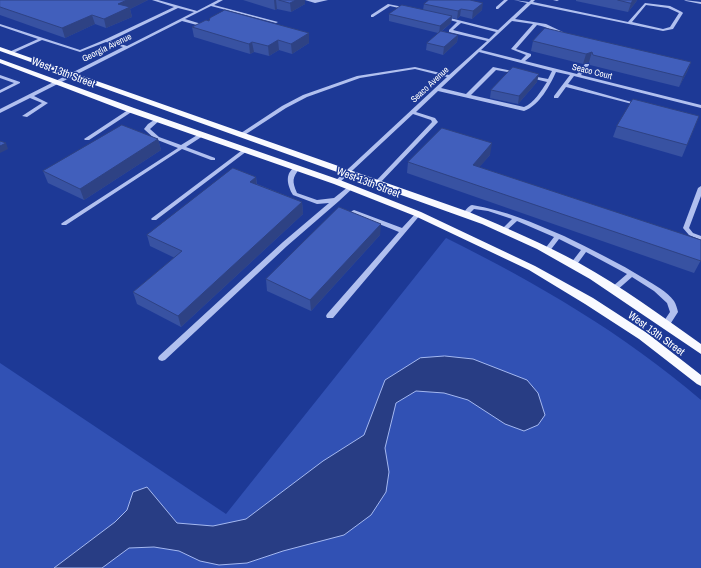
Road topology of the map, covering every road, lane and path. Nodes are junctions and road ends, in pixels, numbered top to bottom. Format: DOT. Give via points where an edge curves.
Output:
graph roads {
  1 [pos="154,0"];
  2 [pos="221,0"];
  3 [pos="307,0"];
  4 [pos="326,0"];
  5 [pos="506,0"];
  6 [pos="516,0"];
  7 [pos="686,0"];
  8 [pos="531,2"];
  9 [pos="701,3"];
  10 [pos="178,6"];
  11 [pos="210,6"];
  12 [pos="497,8"];
  13 [pos="411,9"];
  14 [pos="198,12"];
  15 [pos="372,16"];
  16 [pos="439,16"];
  17 [pos="183,20"];
  18 [pos="512,20"];
  19 [pos="276,22"];
  20 [pos="460,22"];
  21 [pos="630,22"];
  22 [pos="536,24"];
  23 [pos="1,26"];
  24 [pos="209,28"];
  25 [pos="499,32"];
  26 [pos="568,35"];
  27 [pos="41,39"];
  28 [pos="490,40"];
  29 [pos="106,41"];
  30 [pos="127,47"];
  31 [pos="0,50"];
  32 [pos="479,51"];
  33 [pos="10,54"];
  34 [pos="0,60"];
  35 [pos="522,62"];
  36 [pos="587,65"];
  37 [pos="555,70"];
  38 [pos="0,76"];
  39 [pos="70,76"];
  40 [pos="576,76"];
  41 [pos="451,77"];
  42 [pos="550,81"];
  43 [pos="58,82"];
  44 [pos="565,85"];
  45 [pos="438,89"];
  46 [pos="0,92"];
  47 [pos="30,96"];
  48 [pos="467,96"];
  49 [pos="556,97"];
  50 [pos="644,106"];
  51 [pos="701,108"];
  52 [pos="131,110"];
  53 [pos="0,111"];
  54 [pos="412,112"];
  55 [pos="25,116"];
  56 [pos="157,120"];
  57 [pos="201,135"];
  58 [pos="241,135"];
  59 [pos="87,139"];
  60 [pos="182,147"];
  61 [pos="245,150"];
  62 [pos="213,159"];
  63 [pos="298,168"];
  64 [pos="347,172"];
  65 [pos="337,182"];
  66 [pos="377,183"];
  67 [pos="351,187"];
  68 [pos="701,188"];
  69 [pos="337,200"];
  70 [pos="354,212"];
  71 [pos="418,214"];
  72 [pos="466,214"];
  73 [pos="154,219"];
  74 [pos="515,219"];
  75 [pos="64,224"];
  76 [pos="504,230"];
  77 [pos="403,231"];
  78 [pos="557,237"];
  79 [pos="701,238"];
  80 [pos="585,249"];
  81 [pos="547,250"];
  82 [pos="573,265"];
  83 [pos="632,274"];
  84 [pos="614,289"];
  85 [pos="330,316"];
  86 [pos="666,324"];
  87 [pos="701,350"];
  88 [pos="162,358"];
  89 [pos="701,382"];
  1 -- 10 [label="street"];
  2 -- 11 [label="street, Georgia Avenue"];
  3 -- 4 [label="street"];
  5 -- 12 [label="street"];
  6 -- 8 [label="street"];
  7 -- 9 [label="street"];
  8 -- 18 [label="street, Seaco Avenue"];
  8 -- 21 [label="street"];
  10 -- 14 [label="street"];
  10 -- 29 [label="street"];
  11 -- 14 [label="street, Georgia Avenue"];
  11 -- 19 [label="street"];
  13 -- 15 [label="street" via="390,5"];
  14 -- 17 [label="street, Georgia Avenue"];
  16 -- 20 [label="street"];
  17 -- 24 [label="street"];
  17 -- 30 [label="street, Georgia Avenue"];
  18 -- 22 [label="street"];
  18 -- 25 [label="street, Seaco Avenue"];
  20 -- 25 [label="street"];
  20 -- 28 [label="street" via="450,31"];
  21 -- 21 [label="street" via="668,30 672,28 681,12 669,7 644,4"];
  22 -- 26 [label="street"];
  22 -- 35 [label="street" via="513,48 529,55"];
  23 -- 27 [label="street"];
  25 -- 28 [label="street, Seaco Avenue"];
  27 -- 29 [label="street" via="80,51"];
  27 -- 33 [label="street"];
  28 -- 32 [label="street, Seaco Avenue"];
  29 -- 30 [label="street"];
  30 -- 39 [label="street, Georgia Avenue"];
  31 -- 33 [label="main road, West 13th Street"];
  32 -- 35 [label="street, Seaco Court"];
  32 -- 41 [label="street, Seaco Avenue"];
  33 -- 39 [label="main road, West 13th Street"];
  34 -- 43 [label="main road, West 13th Street"];
  35 -- 37 [label="street, Seaco Court"];
  36 -- 40 [label="street"];
  37 -- 40 [label="street, Seaco Court"];
  37 -- 42 [label="street"];
  38 -- 46 [label="street" via="18,83"];
  39 -- 43 [label="street, Georgia Avenue"];
  39 -- 58 [label="main road, West 13th Street"];
  40 -- 44 [label="street"];
  40 -- 51 [label="street, Seaco Court"];
  41 -- 45 [label="street, Seaco Avenue"];
  41 -- 58 [label="street" via="415,68 359,77 300,99"];
  42 -- 48 [label="street" via="495,68"];
  42 -- 48 [label="street" via="530,107 524,109"];
  43 -- 47 [label="street, Georgia Avenue"];
  43 -- 52 [label="main road, West 13th Street"];
  44 -- 49 [label="street"];
  44 -- 50 [label="street"];
  45 -- 48 [label="street"];
  45 -- 54 [label="street, Seaco Avenue"];
  47 -- 53 [label="street, Georgia Avenue"];
  47 -- 55 [label="street" via="46,103"];
  52 -- 56 [label="main road, West 13th Street"];
  52 -- 59 [label="street"];
  54 -- 64 [label="street, Seaco Avenue"];
  54 -- 66 [label="street" via="435,122"];
  56 -- 57 [label="main road, West 13th Street"];
  56 -- 60 [label="street" via="147,129 157,138"];
  57 -- 60 [label="street"];
  57 -- 61 [label="main road, West 13th Street"];
  58 -- 64 [label="main road, West 13th Street"];
  60 -- 62 [label="street"];
  60 -- 75 [label="street"];
  61 -- 63 [label="main road, West 13th Street"];
  61 -- 73 [label="street"];
  63 -- 65 [label="main road, West 13th Street"];
  63 -- 69 [label="street" via="290,174 289,182 295,194 316,202"];
  64 -- 65 [label="street, Seaco Avenue"];
  64 -- 66 [label="main road, West 13th Street"];
  65 -- 67 [label="main road, West 13th Street"];
  66 -- 72 [label="main road, West 13th Street"];
  67 -- 69 [label="street"];
  67 -- 71 [label="main road, West 13th Street"];
  68 -- 79 [label="street" via="686,228 691,234"];
  69 -- 88 [label="street" via="285,244"];
  70 -- 77 [label="street"];
  71 -- 77 [label="street"];
  71 -- 89 [label="main road, West 13th Street" via="532,268 589,301 643,336"];
  72 -- 74 [label="street" via="472,207 480,207"];
  72 -- 76 [label="main road, West 13th Street"];
  74 -- 76 [label="street"];
  74 -- 78 [label="street"];
  76 -- 81 [label="main road, West 13th Street"];
  77 -- 85 [label="street"];
  78 -- 80 [label="street"];
  78 -- 81 [label="street"];
  80 -- 82 [label="street"];
  80 -- 83 [label="street"];
  81 -- 82 [label="main road, West 13th Street"];
  82 -- 84 [label="main road, West 13th Street"];
  83 -- 84 [label="street"];
  83 -- 86 [label="street" via="655,288 671,302 674,312"];
  84 -- 86 [label="main road, West 13th Street"];
  86 -- 87 [label="main road, West 13th Street"];
}
